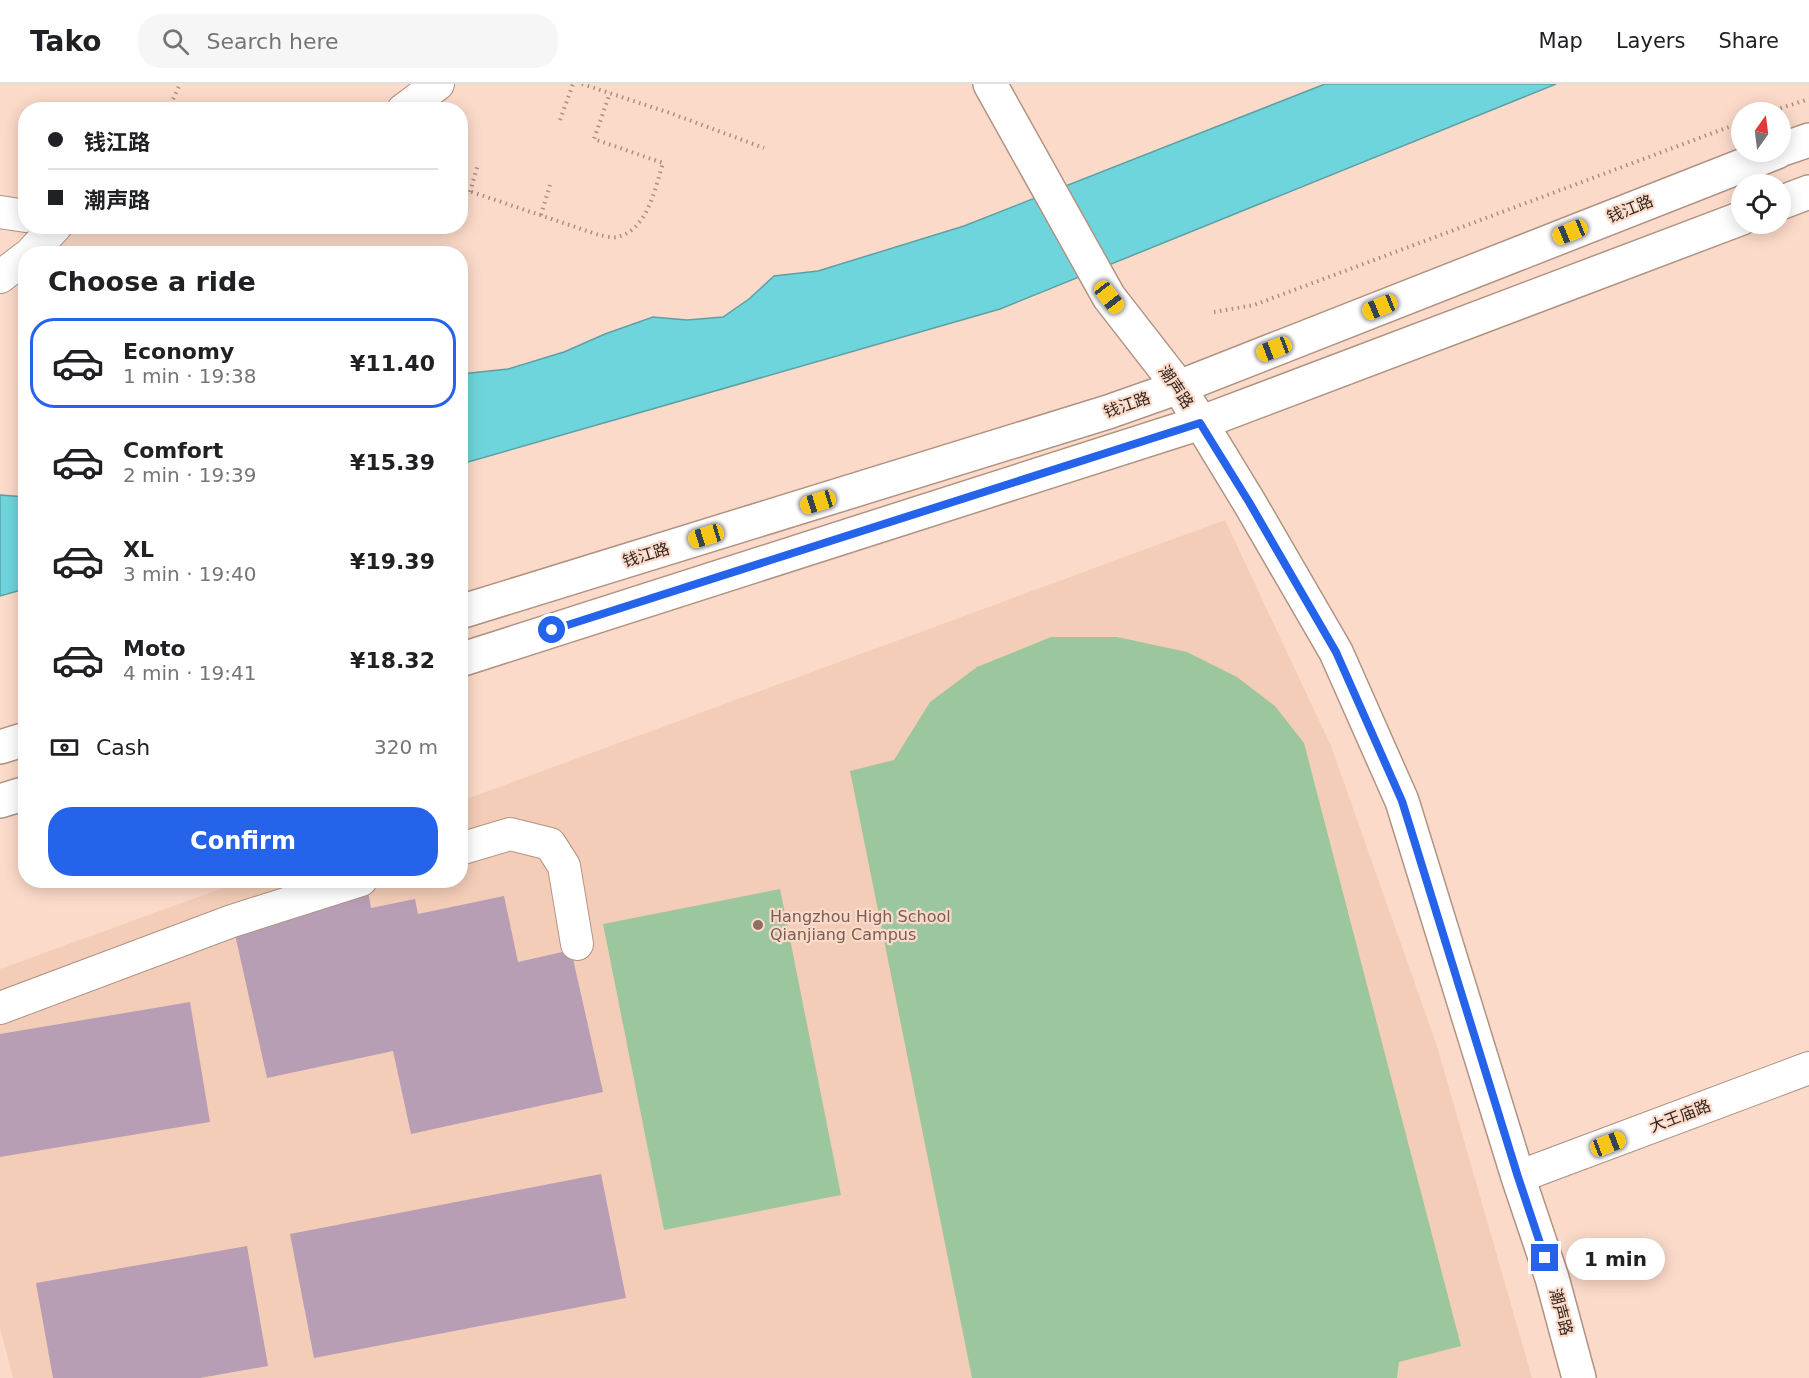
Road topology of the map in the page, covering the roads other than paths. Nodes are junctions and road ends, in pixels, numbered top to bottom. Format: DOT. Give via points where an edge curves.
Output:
graph roads {
  1 [pos="438,84"];
  2 [pos="990,84"];
  3 [pos="414,102"];
  4 [pos="1809,140"];
  5 [pos="1791,147"];
  6 [pos="1751,162"];
  7 [pos="1809,192"];
  8 [pos="1791,199"];
  9 [pos="0,212"];
  10 [pos="18,215"];
  11 [pos="1731,222"];
  12 [pos="49,234"];
  13 [pos="37,246"];
  14 [pos="18,263"];
  15 [pos="0,277"];
  16 [pos="1179,387"];
  17 [pos="1200,423"];
  18 [pos="468,610"];
  19 [pos="468,657"];
  20 [pos="18,742"];
  21 [pos="0,747"];
  22 [pos="18,796"];
  23 [pos="0,801"];
  24 [pos="468,847"];
  25 [pos="336,888"];
  26 [pos="577,944"];
  27 [pos="0,1008"];
  28 [pos="1809,1068"];
  29 [pos="1518,1177"];
  30 [pos="1579,1378"];
  1 -- 3 [label="street"];
  2 -- 16 [label="main road, 潮声路" via="1109,297"];
  4 -- 5 [label="main road, 钱江路"];
  6 -- 16 [label="main road, 钱江路"];
  7 -- 8 [label="main road"];
  9 -- 10 [label="street"];
  11 -- 17 [label="main road"];
  12 -- 13 [label="street"];
  14 -- 15 [label="street"];
  16 -- 17 [label="main road, 潮声路"];
  16 -- 18 [label="main road, 钱江路"];
  17 -- 19 [label="main road"];
  17 -- 29 [label="main road, 潮声路" via="1336,652 1402,801"];
  20 -- 21 [label="main road"];
  22 -- 23 [label="main road"];
  24 -- 26 [label="street" via="510,834 550,844 564,866"];
  25 -- 27 [label="street" via="232,921"];
  28 -- 29 [label="street, 大王庙路"];
  29 -- 30 [label="main road, 潮声路" via="1552,1278"];
}
